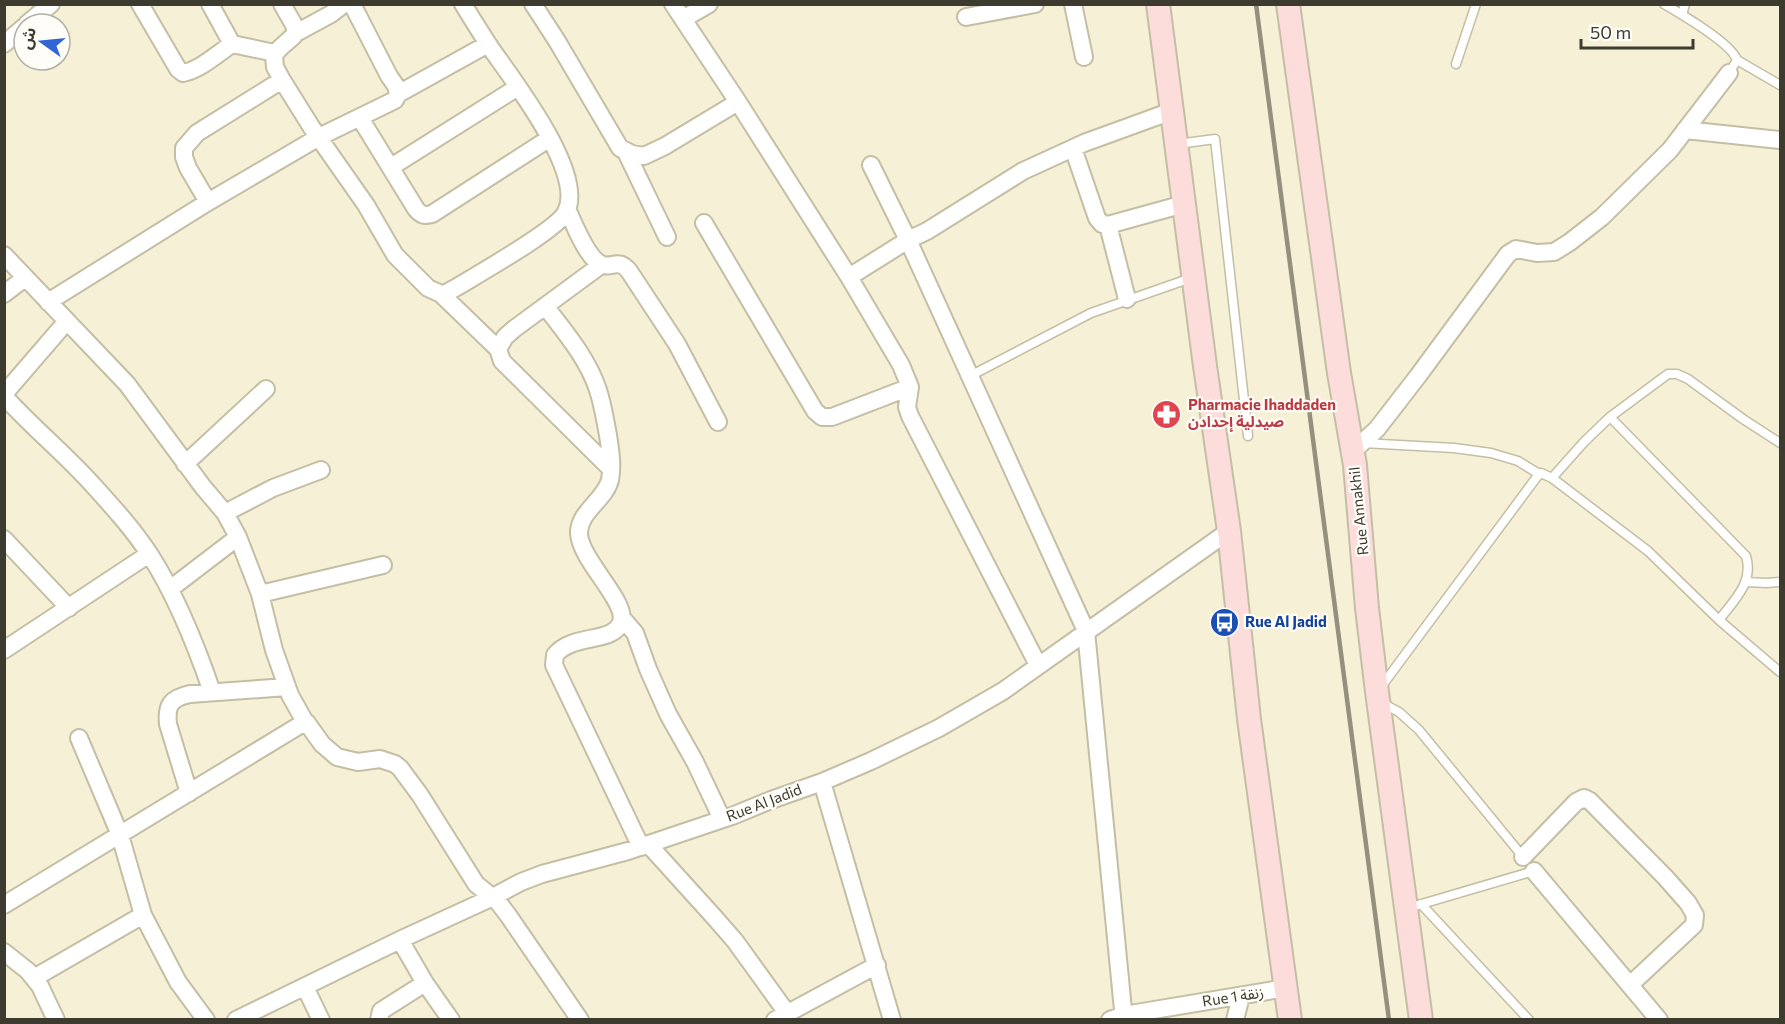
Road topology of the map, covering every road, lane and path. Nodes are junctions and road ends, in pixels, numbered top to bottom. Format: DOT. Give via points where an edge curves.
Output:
graph roads {
  1 [pos="140,4"];
  2 [pos="210,4"];
  3 [pos="282,4"];
  4 [pos="344,4"];
  5 [pos="352,4"];
  6 [pos="463,4"];
  7 [pos="532,4"];
  8 [pos="674,4"];
  9 [pos="709,4"];
  10 [pos="1035,4"];
  11 [pos="1073,4"];
  12 [pos="1158,4"];
  13 [pos="1288,4"];
  14 [pos="1476,4"];
  15 [pos="1664,4"];
  16 [pos="1685,4"];
  17 [pos="1682,15"];
  18 [pos="966,17"];
  19 [pos="683,19"];
  20 [pos="296,33"];
  21 [pos="232,44"];
  22 [pos="488,44"];
  23 [pos="275,53"];
  24 [pos="1084,57"];
  25 [pos="1456,64"];
  26 [pos="1733,66"];
  27 [pos="282,80"];
  28 [pos="1780,85"];
  29 [pos="518,87"];
  30 [pos="398,94"];
  31 [pos="738,102"];
  32 [pos="1172,111"];
  33 [pos="360,118"];
  34 [pos="1685,130"];
  35 [pos="319,137"];
  36 [pos="550,138"];
  37 [pos="1780,140"];
  38 [pos="1176,144"];
  39 [pos="1073,148"];
  40 [pos="626,152"];
  41 [pos="871,165"];
  42 [pos="391,167"];
  43 [pos="208,202"];
  44 [pos="1184,204"];
  45 [pos="567,209"];
  46 [pos="704,224"];
  47 [pos="1108,225"];
  48 [pos="667,237"];
  49 [pos="908,240"];
  50 [pos="4,255"];
  51 [pos="602,265"];
  52 [pos="849,277"];
  53 [pos="25,278"];
  54 [pos="1194,278"];
  55 [pos="4,294"];
  56 [pos="441,294"];
  57 [pos="1127,299"];
  58 [pos="48,302"];
  59 [pos="545,306"];
  60 [pos="67,321"];
  61 [pos="498,349"];
  62 [pos="970,376"];
  63 [pos="910,387"];
  64 [pos="266,389"];
  65 [pos="4,395"];
  66 [pos="1610,417"];
  67 [pos="718,422"];
  68 [pos="1248,436"];
  69 [pos="1780,443"];
  70 [pos="1358,448"];
  71 [pos="185,464"];
  72 [pos="611,469"];
  73 [pos="321,470"];
  74 [pos="1539,474"];
  75 [pos="1552,478"];
  76 [pos="225,513"];
  77 [pos="1229,531"];
  78 [pos="238,537"];
  79 [pos="4,539"];
  80 [pos="149,554"];
  81 [pos="383,565"];
  82 [pos="1747,582"];
  83 [pos="1780,582"];
  84 [pos="170,589"];
  85 [pos="260,594"];
  86 [pos="69,608"];
  87 [pos="622,618"];
  88 [pos="1719,620"];
  89 [pos="1086,631"];
  90 [pos="8,643"];
  91 [pos="1038,665"];
  92 [pos="1780,672"];
  93 [pos="287,687"];
  94 [pos="212,692"];
  95 [pos="1378,697"];
  96 [pos="305,722"];
  97 [pos="80,738"];
  98 [pos="822,782"];
  99 [pos="189,793"];
  100 [pos="722,819"];
  101 [pos="120,835"];
  102 [pos="644,846"];
  103 [pos="1523,857"];
  104 [pos="1534,871"];
  105 [pos="491,898"];
  106 [pos="4,905"];
  107 [pos="1413,906"];
  108 [pos="143,915"];
  109 [pos="400,940"];
  110 [pos="4,952"];
  111 [pos="877,965"];
  112 [pos="34,978"];
  113 [pos="425,983"];
  114 [pos="1630,986"];
  115 [pos="306,987"];
  116 [pos="1286,988"];
  117 [pos="1241,996"];
  118 [pos="781,1016"];
  119 [pos="1119,1018"];
  120 [pos="56,1020"];
  121 [pos="206,1020"];
  122 [pos="236,1020"];
  123 [pos="321,1020"];
  124 [pos="379,1020"];
  125 [pos="451,1020"];
  126 [pos="580,1020"];
  127 [pos="892,1020"];
  128 [pos="1235,1020"];
  129 [pos="1290,1020"];
  130 [pos="1421,1020"];
  131 [pos="1529,1020"];
  132 [pos="1659,1020"];
  1 -- 21 [label="street" via="180,72 186,73"];
  2 -- 21 [label="street"];
  3 -- 20 [label="street"];
  4 -- 20 [label="street"];
  5 -- 30 [label="street"];
  6 -- 22 [label="street"];
  7 -- 40 [label="street"];
  8 -- 19 [label="street"];
  9 -- 19 [label="street"];
  10 -- 18 [label="street"];
  11 -- 24 [label="street"];
  12 -- 32 [label="main road"];
  13 -- 70 [label="main road, Rue Annakhil" via="1339,373"];
  14 -- 25 [label="lane"];
  15 -- 17 [label="lane"];
  16 -- 17 [label="lane"];
  17 -- 26 [label="lane" via="1734,52"];
  19 -- 31 [label="street"];
  20 -- 23 [label="street"];
  21 -- 23 [label="street"];
  22 -- 29 [label="street"];
  22 -- 30 [label="street"];
  23 -- 27 [label="street"];
  26 -- 28 [label="lane"];
  26 -- 34 [label="street"];
  27 -- 35 [label="street"];
  27 -- 43 [label="street" via="197,134 184,148 188,168"];
  29 -- 36 [label="street"];
  29 -- 42 [label="street"];
  30 -- 33 [label="street" via="395,100"];
  31 -- 40 [label="street" via="644,156"];
  31 -- 52 [label="street"];
  32 -- 38 [label="main road"];
  32 -- 39 [label="street"];
  33 -- 35 [label="street"];
  33 -- 42 [label="street"];
  34 -- 37 [label="street"];
  34 -- 70 [label="street" via="1637,184 1570,242 1546,254 1516,249 1508,254 1418,376"];
  35 -- 43 [label="street"];
  35 -- 56 [label="street" via="395,255 428,288"];
  36 -- 42 [label="street" via="426,216 416,209"];
  36 -- 45 [label="street" via="567,176"];
  38 -- 44 [label="main road"];
  38 -- 68 [label="lane" via="1215,139"];
  39 -- 47 [label="street" via="1097,218"];
  39 -- 49 [label="street" via="1023,171"];
  40 -- 48 [label="street"];
  41 -- 49 [label="street"];
  43 -- 58 [label="street"];
  44 -- 47 [label="street"];
  44 -- 54 [label="main road"];
  45 -- 51 [label="street" via="586,248"];
  45 -- 56 [label="street" via="555,224 528,243"];
  46 -- 63 [label="street" via="822,417 832,417"];
  47 -- 57 [label="street"];
  49 -- 52 [label="street"];
  49 -- 62 [label="street"];
  50 -- 53 [label="street"];
  51 -- 59 [label="street"];
  51 -- 67 [label="street" via="621,264 629,271 677,344"];
  52 -- 63 [label="street"];
  53 -- 55 [label="street"];
  53 -- 58 [label="street"];
  54 -- 57 [label="lane"];
  54 -- 77 [label="main road"];
  56 -- 61 [label="street"];
  57 -- 62 [label="lane" via="1070,322"];
  58 -- 60 [label="street"];
  59 -- 61 [label="street" via="514,329"];
  59 -- 72 [label="street" via="572,341 598,388"];
  60 -- 65 [label="street"];
  60 -- 71 [label="street" via="127,384"];
  61 -- 72 [label="street" via="502,361"];
  62 -- 89 [label="street"];
  63 -- 91 [label="street" via="910,416"];
  64 -- 71 [label="street"];
  65 -- 80 [label="street" via="90,482"];
  66 -- 69 [label="lane" via="1664,376 1677,374"];
  66 -- 75 [label="lane"];
  66 -- 82 [label="lane" via="1746,556"];
  70 -- 74 [label="lane" via="1454,448 1491,453 1518,461"];
  70 -- 95 [label="main road, Rue Annakhil" via="1367,608"];
  71 -- 76 [label="street"];
  72 -- 87 [label="street" via="606,491 582,520 579,534 592,565 617,600"];
  73 -- 76 [label="street" via="273,488"];
  74 -- 75 [label="lane"];
  74 -- 95 [label="lane"];
  75 -- 88 [label="lane" via="1648,551"];
  76 -- 78 [label="street"];
  77 -- 89 [label="street, Rue Al Jadid"];
  77 -- 116 [label="main road" via="1249,719"];
  78 -- 84 [label="street"];
  78 -- 85 [label="street"];
  79 -- 86 [label="street"];
  80 -- 84 [label="street"];
  80 -- 86 [label="street"];
  81 -- 85 [label="street"];
  82 -- 83 [label="lane"];
  82 -- 88 [label="lane"];
  84 -- 94 [label="street"];
  85 -- 93 [label="street"];
  86 -- 90 [label="street"];
  87 -- 100 [label="street" via="635,633 668,714"];
  87 -- 102 [label="street" via="618,630 610,635 565,646 555,655 554,665"];
  88 -- 92 [label="lane"];
  89 -- 91 [label="street, Rue Al Jadid"];
  89 -- 119 [label="street"];
  91 -- 98 [label="street, Rue Al Jadid" via="1003,691 939,728"];
  93 -- 94 [label="street"];
  93 -- 96 [label="street"];
  94 -- 99 [label="street" via="178,697 169,705 168,724"];
  95 -- 103 [label="lane" via="1415,726"];
  95 -- 107 [label="main road, Rue Annakhil"];
  96 -- 99 [label="street"];
  96 -- 105 [label="street" via="337,757 358,762 380,759 400,768 476,884"];
  97 -- 101 [label="street"];
  98 -- 100 [label="street, Rue Al Jadid"];
  98 -- 111 [label="street"];
  99 -- 101 [label="street"];
  100 -- 102 [label="street, Rue Al Jadid"];
  101 -- 106 [label="street"];
  101 -- 108 [label="street"];
  102 -- 105 [label="street, Rue Al Jadid" via="542,874"];
  102 -- 118 [label="street" via="728,934"];
  103 -- 104 [label="lane"];
  103 -- 114 [label="street" via="1584,798 1688,903 1695,915 1694,926"];
  104 -- 107 [label="lane"];
  104 -- 114 [label="street"];
  105 -- 109 [label="street, Rue Al Jadid"];
  105 -- 126 [label="street" via="508,915"];
  107 -- 130 [label="main road, Rue Annakhil"];
  107 -- 131 [label="lane"];
  108 -- 112 [label="street"];
  108 -- 121 [label="street" via="178,982"];
  109 -- 113 [label="street"];
  109 -- 115 [label="street, Rue Al Jadid"];
  110 -- 112 [label="street"];
  111 -- 118 [label="street"];
  111 -- 127 [label="street"];
  112 -- 120 [label="street"];
  113 -- 124 [label="street" via="381,1011"];
  113 -- 125 [label="street"];
  114 -- 132 [label="street"];
  115 -- 122 [label="street, Rue Al Jadid"];
  115 -- 123 [label="street"];
  116 -- 117 [label="street, Rue 1 زنقة"];
  116 -- 129 [label="main road"];
  117 -- 119 [label="street, Rue 1 زنقة"];
  117 -- 128 [label="street"];
}
